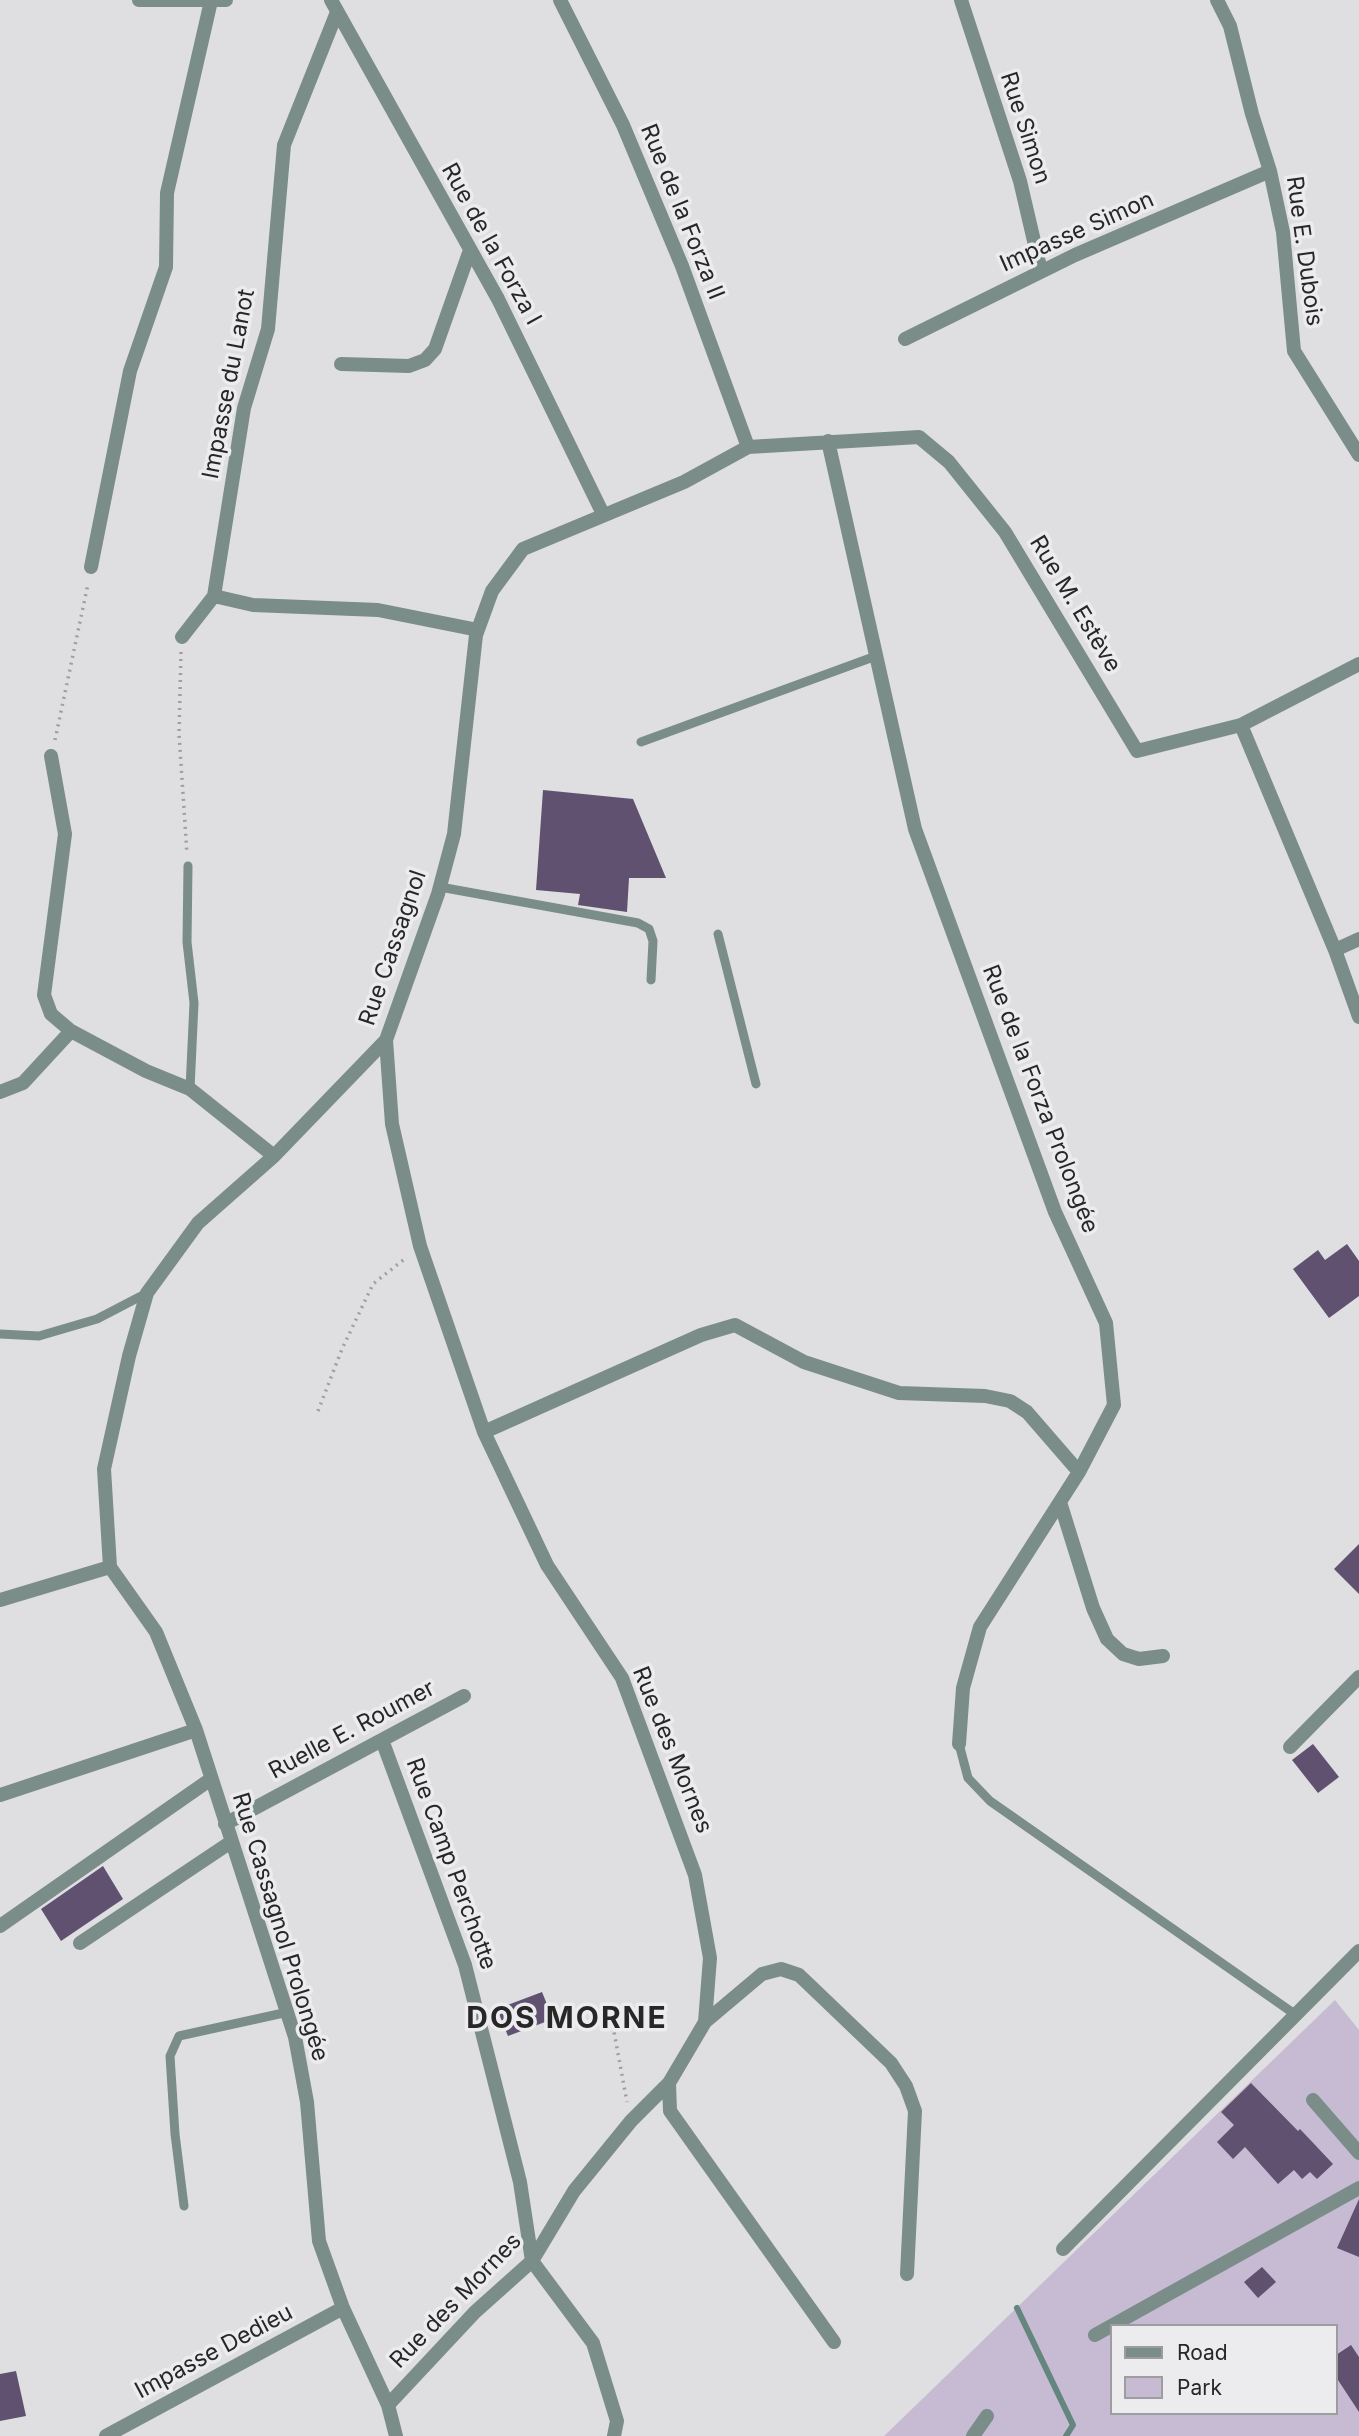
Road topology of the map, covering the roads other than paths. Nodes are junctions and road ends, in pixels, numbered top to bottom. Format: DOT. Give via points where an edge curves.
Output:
graph roads {
  1 [pos="139,0"];
  2 [pos="226,0"];
  3 [pos="560,0"];
  4 [pos="961,0"];
  5 [pos="1217,0"];
  6 [pos="211,1"];
  7 [pos="334,6"];
  8 [pos="1270,171"];
  9 [pos="470,250"];
  10 [pos="1041,271"];
  11 [pos="905,339"];
  12 [pos="341,364"];
  13 [pos="828,441"];
  14 [pos="748,447"];
  15 [pos="1359,455"];
  16 [pos="603,514"];
  17 [pos="91,567"];
  18 [pos="214,596"];
  19 [pos="478,631"];
  20 [pos="182,637"];
  21 [pos="876,656"];
  22 [pos="1359,664"];
  23 [pos="1241,726"];
  24 [pos="641,742"];
  25 [pos="51,756"];
  26 [pos="188,866"];
  27 [pos="440,887"];
  28 [pos="718,934"];
  29 [pos="1359,939"];
  30 [pos="1335,950"];
  31 [pos="651,980"];
  32 [pos="1359,1017"];
  33 [pos="71,1031"];
  34 [pos="386,1040"];
  35 [pos="756,1084"];
  36 [pos="190,1089"];
  37 [pos="0,1092"];
  38 [pos="274,1156"];
  39 [pos="147,1293"];
  40 [pos="0,1334"];
  41 [pos="485,1433"];
  42 [pos="1079,1472"];
  43 [pos="1060,1502"];
  44 [pos="110,1567"];
  45 [pos="0,1600"];
  46 [pos="1163,1656"];
  47 [pos="1359,1677"];
  48 [pos="464,1696"];
  49 [pos="197,1730"];
  50 [pos="382,1740"];
  51 [pos="959,1744"];
  52 [pos="1290,1747"];
  53 [pos="211,1779"];
  54 [pos="0,1795"];
  55 [pos="225,1824"];
  56 [pos="231,1842"];
  57 [pos="0,1926"];
  58 [pos="80,1943"];
  59 [pos="1359,1951"];
  60 [pos="288,2012"];
  61 [pos="1296,2015"];
  62 [pos="705,2021"];
  63 [pos="668,2083"];
  64 [pos="1313,2100"];
  65 [pos="1359,2153"];
  66 [pos="1359,2188"];
  67 [pos="184,2206"];
  68 [pos="1063,2249"];
  69 [pos="532,2261"];
  70 [pos="906,2274"];
  71 [pos="343,2308"];
  72 [pos="1116,2324"];
  73 [pos="1110,2327"];
  74 [pos="1096,2335"];
  75 [pos="834,2342"];
  76 [pos="388,2405"];
  77 [pos="987,2416"];
  78 [pos="106,2436"];
  79 [pos="396,2436"];
  80 [pos="614,2436"];
  81 [pos="973,2436"];
  1 -- 6 [label="street"];
  2 -- 6 [label="street"];
  3 -- 14 [label="street, Rue de la Forza II" via="628,138 682,266"];
  4 -- 10 [label="street, Rue Simon" via="1020,181"];
  5 -- 8 [label="street, Rue E. Dubois" via="1230,26"];
  6 -- 17 [label="street" via="167,194 166,267 130,371"];
  7 -- 9 [label="street, Rue de la Forza I"];
  7 -- 18 [label="street, Impasse du Lanot" via="284,145 268,329 244,408"];
  8 -- 10 [label="street, Impasse Simon"];
  8 -- 15 [label="street, Rue E. Dubois" via="1283,232 1294,351"];
  9 -- 12 [label="street" via="435,349 425,360 409,366"];
  9 -- 16 [label="street, Rue de la Forza I"];
  10 -- 11 [label="street, Impasse Simon"];
  13 -- 14 [label="street, Rue M. Estève"];
  13 -- 21 [label="street, Rue de la Forza Prolongée"];
  13 -- 23 [label="street, Rue M. Estève" via="919,437 949,462 1005,532 1137,751"];
  14 -- 16 [label="street, Rue Cassagnol" via="684,482"];
  16 -- 19 [label="street, Rue Cassagnol" via="523,549 492,591"];
  18 -- 19 [label="street" via="253,605 379,610"];
  18 -- 20 [label="street, Impasse du Lanot"];
  19 -- 27 [label="street, Rue Cassagnol" via="454,834"];
  21 -- 24 [label="lane"];
  21 -- 42 [label="street, Rue de la Forza Prolongée" via="915,829 1055,1212 1106,1323 1114,1405"];
  22 -- 23 [label="street, Rue M. Estève"];
  23 -- 30 [label="street"];
  25 -- 33 [label="street" via="65,834 44,995 51,1014"];
  26 -- 36 [label="lane" via="187,942 194,1003"];
  27 -- 31 [label="lane" via="638,923 649,929 653,941"];
  27 -- 34 [label="street, Rue Cassagnol"];
  28 -- 35 [label="lane"];
  29 -- 30 [label="street"];
  30 -- 32 [label="street"];
  33 -- 36 [label="street"];
  33 -- 37 [label="street" via="23,1083"];
  34 -- 38 [label="street, Rue Cassagnol"];
  34 -- 41 [label="street, Rue des Mornes" via="392,1124 420,1246"];
  36 -- 38 [label="street"];
  38 -- 39 [label="street, Rue Cassagnol" via="198,1223"];
  39 -- 40 [label="lane" via="97,1319 39,1336"];
  39 -- 44 [label="street, Rue Cassagnol" via="128,1356 104,1469"];
  41 -- 42 [label="street" via="701,1335 735,1325 804,1363 899,1393 1010,1401 1027,1412"];
  41 -- 62 [label="street, Rue des Mornes" via="547,1564 622,1678 666,1792 695,1875 710,1958"];
  42 -- 43 [label="street, Rue de la Forza Prolongée"];
  43 -- 46 [label="street" via="1107,1639 1123,1654 1139,1659"];
  43 -- 51 [label="street, Rue de la Forza Prolongée" via="980,1627 963,1688"];
  44 -- 45 [label="street"];
  44 -- 49 [label="street, Rue Cassagnol Prolongée" via="156,1632"];
  47 -- 52 [label="street"];
  48 -- 50 [label="street, Ruelle E. Roumer"];
  49 -- 53 [label="street, Rue Cassagnol Prolongée"];
  49 -- 54 [label="street"];
  50 -- 55 [label="street, Ruelle E. Roumer"];
  50 -- 69 [label="street, Rue Camp Perchotte" via="465,1965 520,2182"];
  51 -- 61 [label="lane" via="968,1778 990,1801"];
  53 -- 55 [label="street, Rue Cassagnol Prolongée"];
  53 -- 57 [label="street"];
  55 -- 56 [label="street, Rue Cassagnol Prolongée"];
  56 -- 58 [label="street"];
  56 -- 60 [label="street, Rue Cassagnol Prolongée"];
  59 -- 61 [label="street"];
  60 -- 67 [label="lane" via="179,2036 170,2056"];
  60 -- 71 [label="street, Rue Cassagnol Prolongée" via="307,2102 319,2241"];
  61 -- 68 [label="street"];
  62 -- 63 [label="street, Rue des Mornes"];
  62 -- 70 [label="street" via="762,1974 781,1969 799,1975 891,2063 915,2111"];
  63 -- 69 [label="street, Rue des Mornes" via="574,2191"];
  63 -- 75 [label="street" via="670,2111"];
  64 -- 65 [label="street"];
  66 -- 72 [label="street"];
  69 -- 76 [label="street, Rue des Mornes" via="475,2312"];
  69 -- 80 [label="street, Rue Camp Perchotte" via="593,2343 617,2421"];
  71 -- 76 [label="street, Rue Cassagnol Prolongée"];
  71 -- 78 [label="street, Impasse Dedieu"];
  73 -- 74 [label="street"];
  76 -- 79 [label="street, Rue Cassagnol Prolongée"];
  77 -- 81 [label="street"];
}
